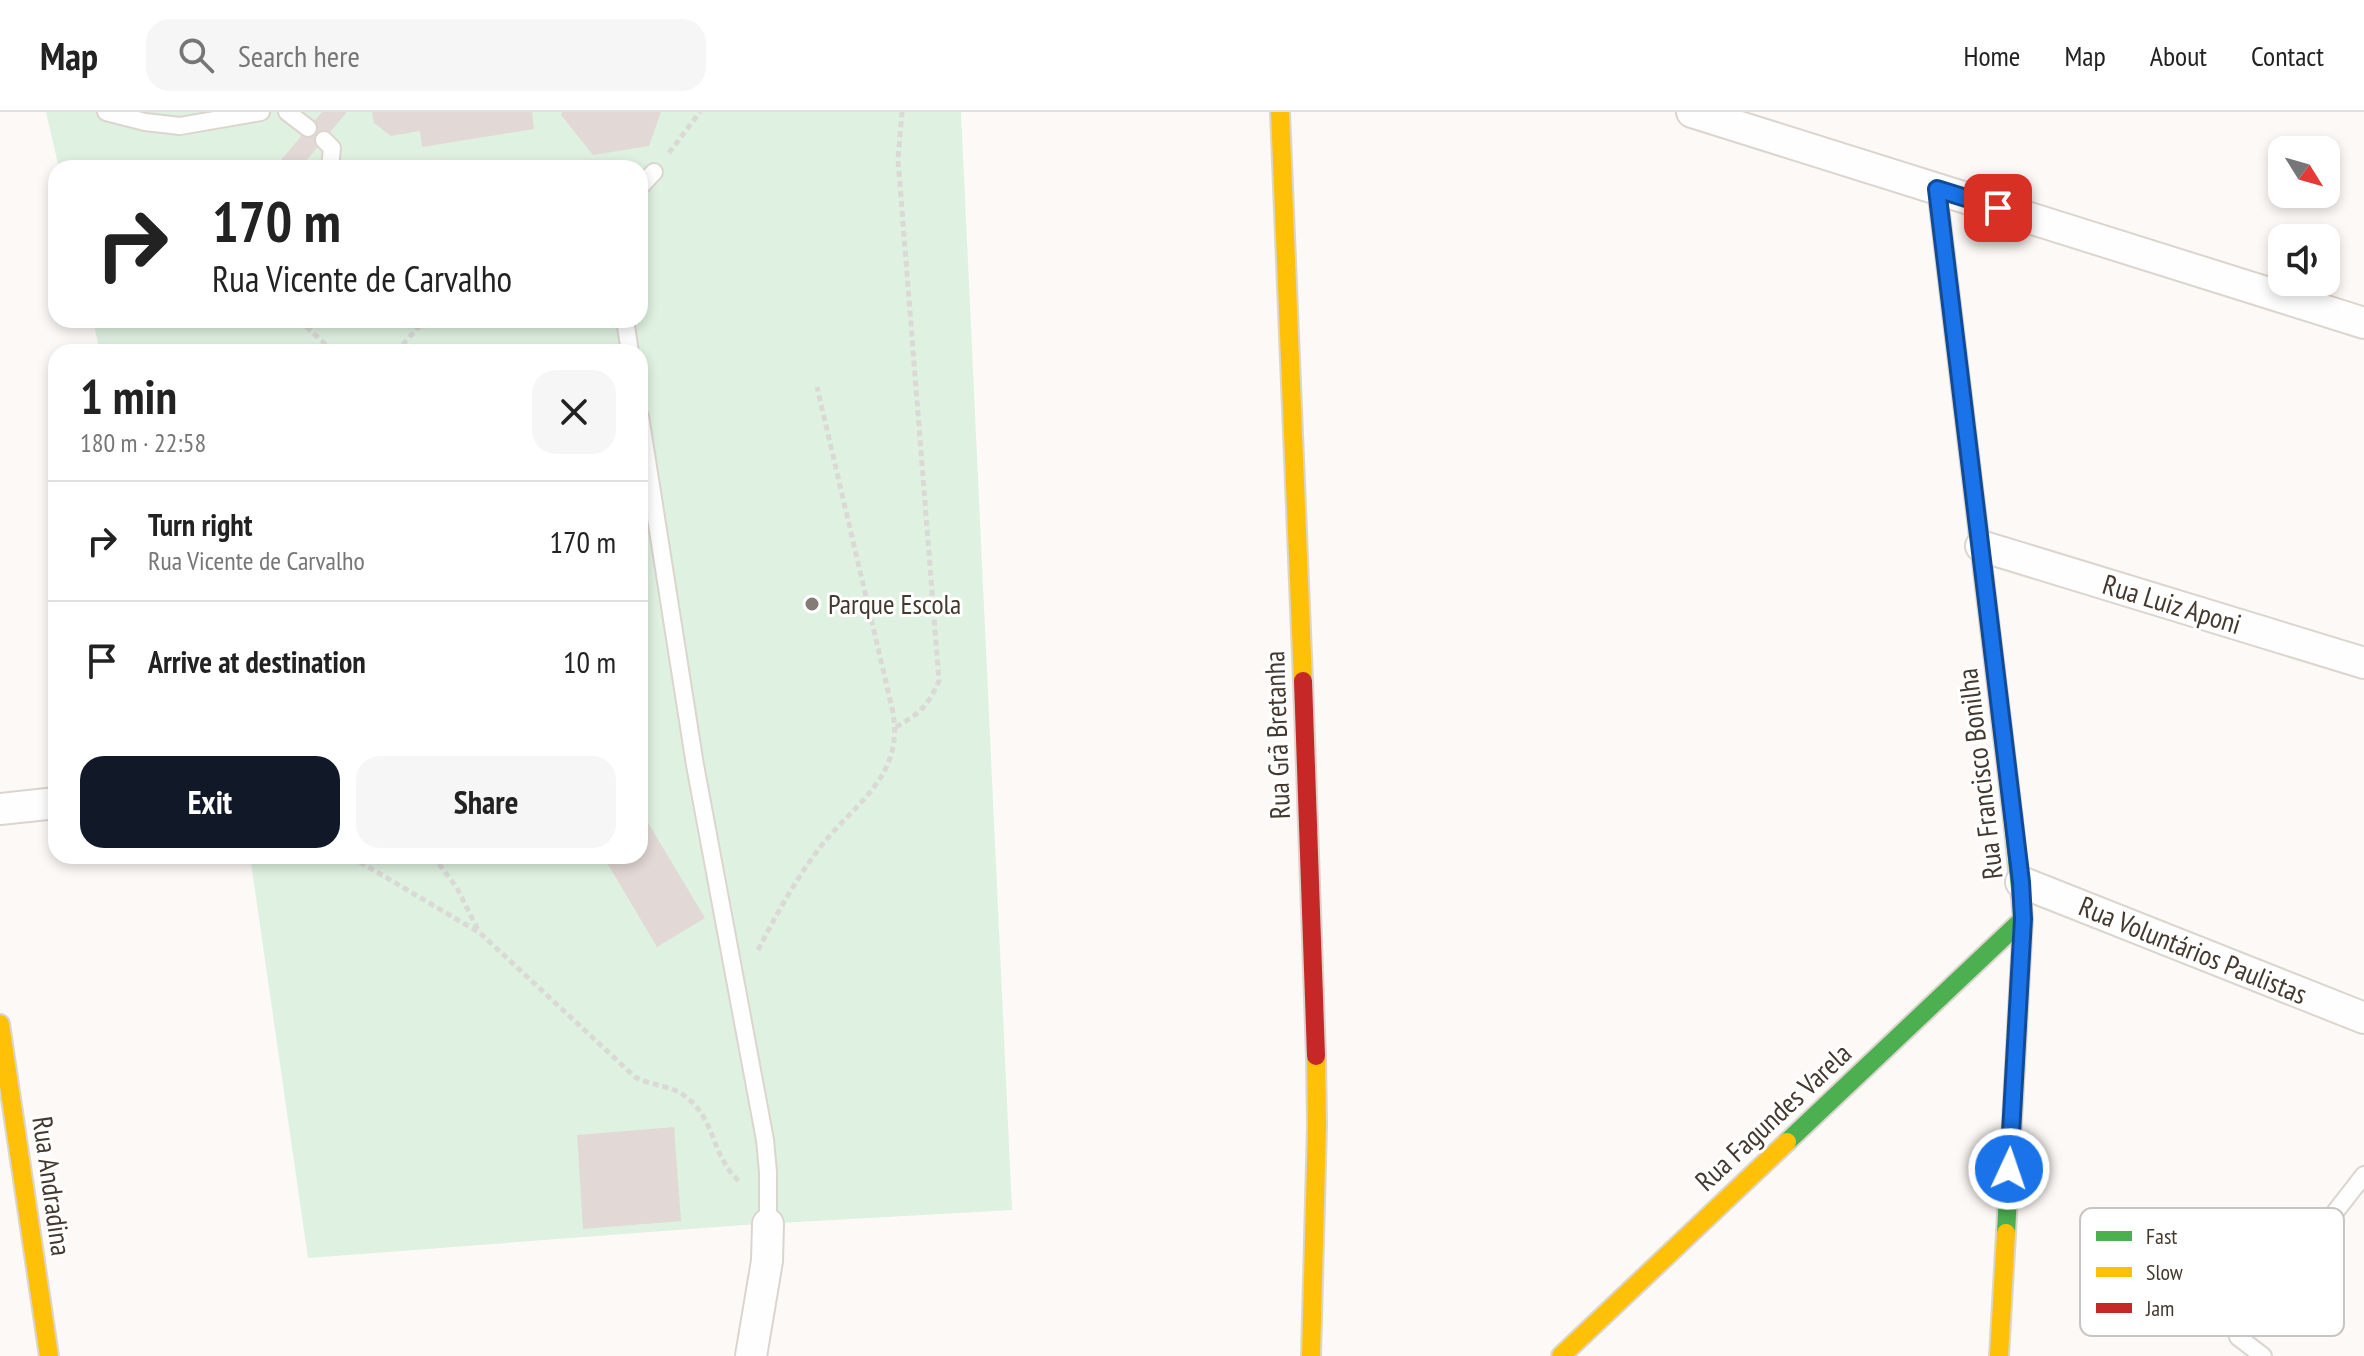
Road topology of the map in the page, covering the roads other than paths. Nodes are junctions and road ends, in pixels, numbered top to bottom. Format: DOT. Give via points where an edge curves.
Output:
graph roads {
  1 [pos="106,112"];
  2 [pos="261,112"];
  3 [pos="287,112"];
  4 [pos="1280,112"];
  5 [pos="1692,112"];
  6 [pos="308,128"];
  7 [pos="324,140"];
  8 [pos="331,160"];
  9 [pos="654,172"];
  10 [pos="648,178"];
  11 [pos="1937,189"];
  12 [pos="2364,323"];
  13 [pos="648,467"];
  14 [pos="1981,546"];
  15 [pos="2364,663"];
  16 [pos="48,804"];
  17 [pos="0,809"];
  18 [pos="2021,882"];
  19 [pos="2023,919"];
  20 [pos="2364,1018"];
  21 [pos="0,1024"];
  22 [pos="2364,1175"];
  23 [pos="2338,1208"];
  24 [pos="768,1211"];
  25 [pos="2239,1336"];
  26 [pos="49,1356"];
  27 [pos="751,1356"];
  28 [pos="1311,1356"];
  29 [pos="1561,1356"];
  30 [pos="1999,1356"];
  31 [pos="2263,1356"];
  1 -- 2 [label="lane" via="180,126"];
  3 -- 6 [label="lane"];
  4 -- 28 [label="street, Rua Grã Bretanha" via="1315,982"];
  5 -- 11 [label="street"];
  7 -- 8 [label="lane" via="332,148"];
  9 -- 10 [label="lane"];
  11 -- 12 [label="street"];
  11 -- 14 [label="street, Rua Francisco Bonilha"];
  13 -- 24 [label="lane" via="695,765 765,1140"];
  14 -- 15 [label="street, Rua Luiz Aponi"];
  14 -- 18 [label="street, Rua Francisco Bonilha"];
  16 -- 17 [label="street"];
  18 -- 19 [label="street, Rua Francisco Bonilha"];
  18 -- 20 [label="street, Rua Voluntários Paulistas"];
  19 -- 29 [label="street, Rua Fagundes Varela"];
  19 -- 30 [label="street, Rua Francisco Bonilha"];
  21 -- 26 [label="street, Rua Andradina"];
  22 -- 23 [label="lane"];
  24 -- 27 [label="street" via="767,1261"];
  25 -- 31 [label="lane"];
}
